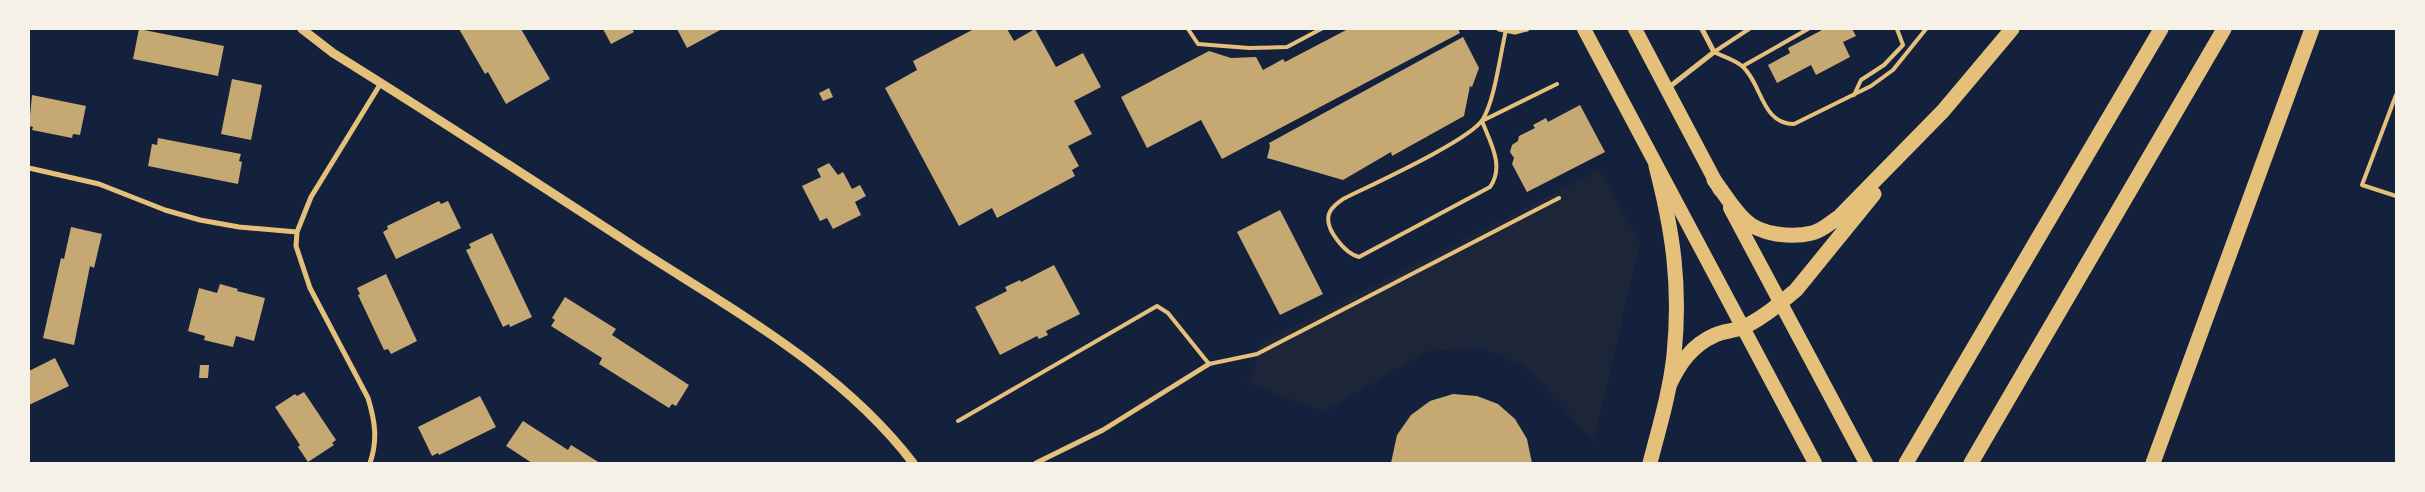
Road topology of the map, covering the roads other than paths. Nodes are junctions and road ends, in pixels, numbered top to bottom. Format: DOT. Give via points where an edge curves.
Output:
graph roads {
  1 [pos="302,29"];
  2 [pos="1188,29"];
  3 [pos="1321,29"];
  4 [pos="1499,29"];
  5 [pos="1527,29"];
  6 [pos="1584,29"];
  7 [pos="1635,29"];
  8 [pos="1702,29"];
  9 [pos="1749,29"];
  10 [pos="1808,29"];
  11 [pos="1897,29"];
  12 [pos="1926,29"];
  13 [pos="2012,29"];
  14 [pos="2161,29"];
  15 [pos="2224,29"];
  16 [pos="2312,29"];
  17 [pos="1506,30"];
  18 [pos="1714,52"];
  19 [pos="1743,66"];
  20 [pos="381,83"];
  21 [pos="1557,84"];
  22 [pos="1667,89"];
  23 [pos="1854,95"];
  24 [pos="2396,95"];
  25 [pos="1482,121"];
  26 [pos="1926,129"];
  27 [pos="1656,166"];
  28 [pos="29,168"];
  29 [pos="1714,180"];
  30 [pos="2396,196"];
  31 [pos="1559,198"];
  32 [pos="296,232"];
  33 [pos="1780,303"];
  34 [pos="1742,327"];
  35 [pos="1209,364"];
  36 [pos="1669,386"];
  37 [pos="958,421"];
  38 [pos="370,463"];
  39 [pos="913,463"];
  40 [pos="1036,463"];
  41 [pos="1650,463"];
  42 [pos="1815,463"];
  43 [pos="1866,463"];
  44 [pos="1906,463"];
  45 [pos="1970,463"];
  46 [pos="2153,463"];
  1 -- 20 [label="street"];
  2 -- 3 [label="lane" via="1198,44 1249,48 1287,47"];
  4 -- 17 [label="street"];
  5 -- 17 [label="street"];
  6 -- 27 [label="highway"];
  7 -- 22 [label="highway"];
  8 -- 18 [label="street"];
  9 -- 18 [label="lane"];
  10 -- 19 [label="lane"];
  11 -- 23 [label="lane" via="1903,45 1884,65 1861,80"];
  12 -- 23 [label="lane" via="1893,70"];
  13 -- 26 [label="highway"];
  14 -- 44 [label="highway"];
  15 -- 45 [label="highway"];
  16 -- 46 [label="highway"];
  17 -- 25 [label="lane"];
  18 -- 19 [label="lane"];
  18 -- 22 [label="street"];
  19 -- 23 [label="lane" via="1774,118 1784,124 1794,124"];
  20 -- 32 [label="street" via="311,197"];
  20 -- 39 [label="street" via="825,372 860,403"];
  21 -- 25 [label="lane"];
  22 -- 29 [label="highway"];
  24 -- 30 [label="lane" via="2362,185"];
  25 -- 25 [label="lane" via="1457,141 1334,206 1328,215 1342,248 1350,255 1360,257 1490,187 1496,178 1497,163"];
  26 -- 29 [label="highway" via="1839,217 1812,233 1770,233 1757,228 1746,221"];
  26 -- 33 [label="highway" via="1796,290"];
  27 -- 34 [label="highway"];
  27 -- 36 [label="highway" via="1675,260 1676,324"];
  28 -- 32 [label="street" via="99,184 200,220"];
  29 -- 33 [label="highway"];
  31 -- 35 [label="lane" via="1257,354"];
  32 -- 38 [label="street" via="296,246 310,288 368,398 376,426"];
  33 -- 34 [label="highway"];
  33 -- 43 [label="highway"];
  34 -- 36 [label="highway" via="1715,335 1702,343 1679,365"];
  34 -- 42 [label="highway"];
  35 -- 37 [label="lane" via="1168,313 1157,306"];
  35 -- 40 [label="street" via="1103,430"];
  36 -- 41 [label="highway"];
}
